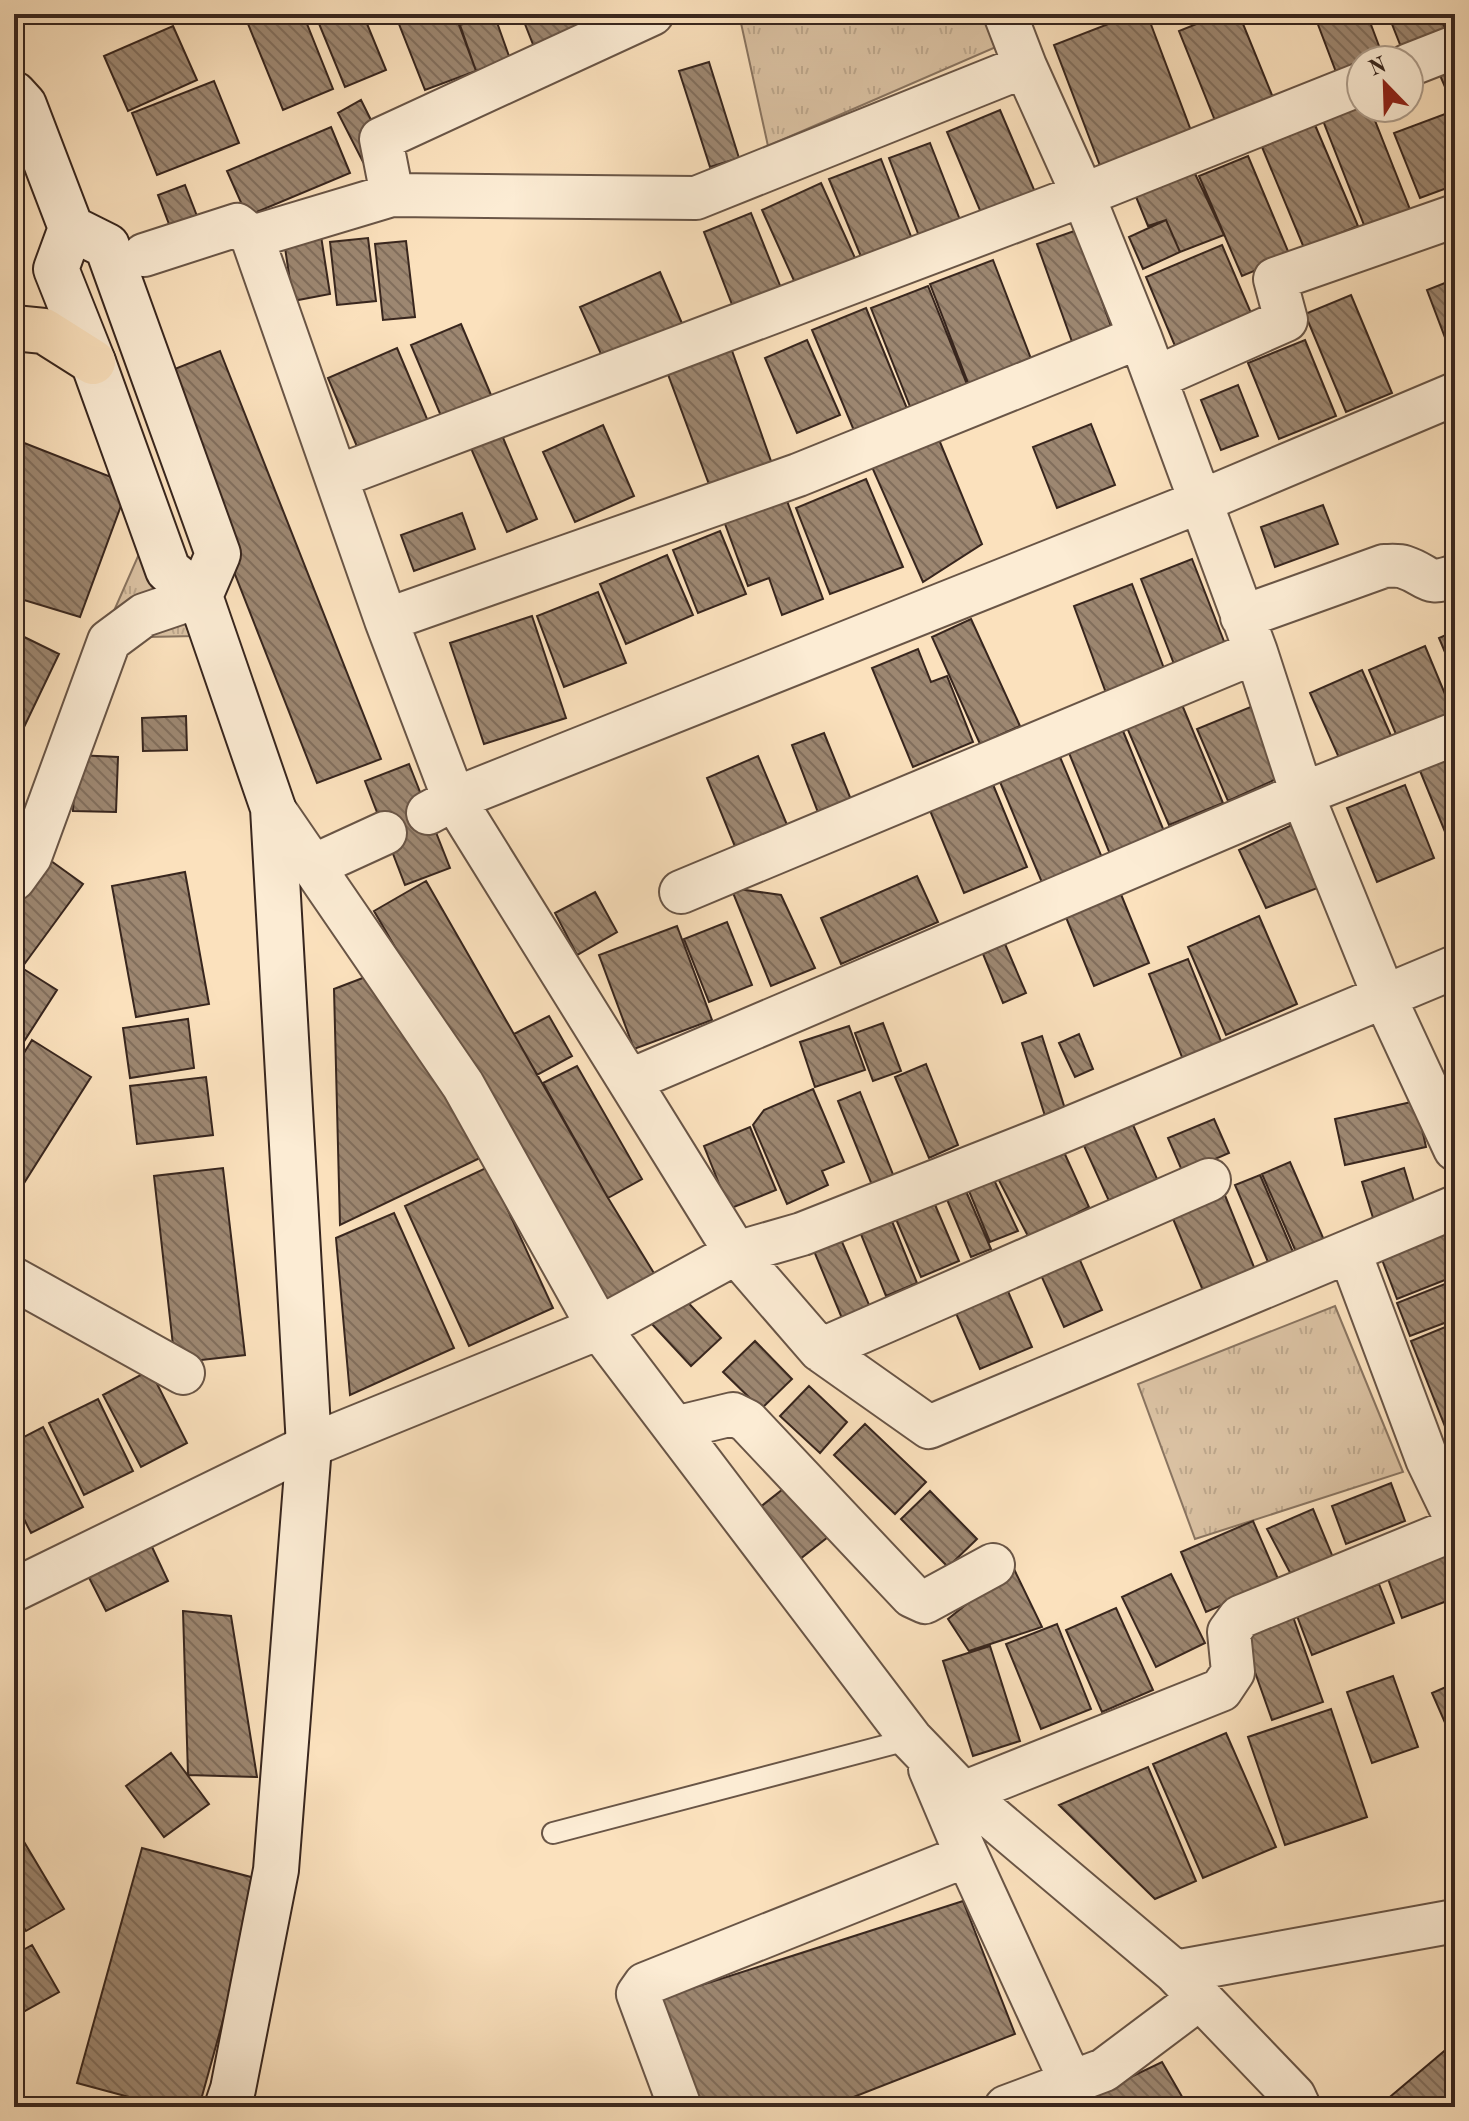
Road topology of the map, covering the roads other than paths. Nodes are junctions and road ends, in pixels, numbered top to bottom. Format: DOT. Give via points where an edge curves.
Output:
graph roads {
  1 [pos="652,14"];
  2 [pos="1005,14"];
  3 [pos="1455,47"];
  4 [pos="1425,59"];
  5 [pos="1025,66"];
  6 [pos="1345,90"];
  7 [pos="14,94"];
  8 [pos="392,195"];
  9 [pos="1083,195"];
  10 [pos="1455,216"];
  11 [pos="71,228"];
  12 [pos="252,237"];
  13 [pos="144,255"];
  14 [pos="14,328"];
  15 [pos="1140,337"];
  16 [pos="93,362"];
  17 [pos="1155,378"];
  18 [pos="1455,394"];
  19 [pos="336,477"];
  20 [pos="1199,502"];
  21 [pos="1455,576"];
  22 [pos="200,596"];
  23 [pos="386,620"];
  24 [pos="1249,634"];
  25 [pos="1455,734"];
  26 [pos="1302,794"];
  27 [pos="441,806"];
  28 [pos="273,808"];
  29 [pos="385,833"];
  30 [pos="313,866"];
  31 [pos="14,879"];
  32 [pos="681,892"];
  33 [pos="1455,967"];
  34 [pos="1384,996"];
  35 [pos="631,1080"];
  36 [pos="1445,1100"];
  37 [pos="1455,1149"];
  38 [pos="1209,1180"];
  39 [pos="1455,1207"];
  40 [pos="736,1253"];
  41 [pos="1350,1253"];
  42 [pos="14,1279"];
  43 [pos="599,1328"];
  44 [pos="820,1350"];
  45 [pos="183,1373"];
  46 [pos="675,1428"];
  47 [pos="309,1446"];
  48 [pos="1441,1453"];
  49 [pos="1455,1517"];
  50 [pos="1455,1529"];
  51 [pos="993,1565"];
  52 [pos="14,1590"];
  53 [pos="916,1744"];
  54 [pos="963,1793"];
  55 [pos="553,1833"];
  56 [pos="963,1847"];
  57 [pos="1455,1921"];
  58 [pos="1188,1985"];
  59 [pos="1071,2082"];
  60 [pos="227,2107"];
  61 [pos="680,2107"];
  62 [pos="1006,2107"];
  63 [pos="1299,2107"];
  1 -- 8 [label="street" via="381,139"];
  2 -- 5 [label="street"];
  3 -- 4 [label="street"];
  5 -- 8 [label="street" via="696,198"];
  5 -- 9 [label="street"];
  6 -- 9 [label="street"];
  7 -- 11 [label="main road" via="24,105"];
  8 -- 12 [label="street"];
  9 -- 15 [label="street"];
  9 -- 19 [label="street"];
  10 -- 17 [label="street" via="1275,279 1286,320"];
  11 -- 16 [label="main road" via="56,269"];
  11 -- 22 [label="main road" via="107,246 218,554"];
  12 -- 13 [label="street" via="237,225"];
  12 -- 19 [label="street"];
  14 -- 16 [label="main road" via="44,331"];
  15 -- 17 [label="street"];
  15 -- 23 [label="street" via="798,475"];
  16 -- 22 [label="main road" via="168,570"];
  17 -- 20 [label="street"];
  18 -- 20 [label="street"];
  19 -- 23 [label="street"];
  20 -- 24 [label="street"];
  20 -- 27 [label="street"];
  21 -- 24 [label="street" via="1439,582 1404,567 1384,566"];
  22 -- 28 [label="main road"];
  22 -- 31 [label="street" via="144,615 109,641 30,857"];
  23 -- 27 [label="street"];
  24 -- 26 [label="street"];
  24 -- 32 [label="street"];
  25 -- 26 [label="street"];
  26 -- 34 [label="street"];
  26 -- 35 [label="street"];
  27 -- 35 [label="street"];
  28 -- 30 [label="street"];
  28 -- 47 [label="main road"];
  29 -- 30 [label="street"];
  30 -- 43 [label="street" via="463,1085"];
  33 -- 34 [label="street"];
  34 -- 36 [label="street"];
  34 -- 40 [label="street" via="1053,1135 802,1234"];
  35 -- 40 [label="street"];
  36 -- 37 [label="street"];
  38 -- 44 [label="street"];
  39 -- 41 [label="street"];
  40 -- 43 [label="street"];
  40 -- 44 [label="street"];
  41 -- 44 [label="street" via="929,1427"];
  41 -- 48 [label="street"];
  42 -- 45 [label="street"];
  43 -- 46 [label="street"];
  43 -- 47 [label="street"];
  46 -- 51 [label="street" via="733,1414 747,1421 912,1596 925,1602"];
  46 -- 53 [label="street"];
  47 -- 52 [label="street"];
  47 -- 60 [label="main road" via="276,1870"];
  48 -- 49 [label="street"];
  50 -- 54 [label="street" via="1240,1617 1229,1632 1233,1672 1221,1690"];
  53 -- 54 [label="street"];
  53 -- 55 [label="lane"];
  53 -- 56 [label="street"];
  54 -- 58 [label="street"];
  56 -- 59 [label="street"];
  56 -- 61 [label="street" via="958,1859 645,1984 638,1994"];
  57 -- 58 [label="street"];
  58 -- 59 [label="street" via="1104,2070"];
  58 -- 63 [label="street"];
  59 -- 62 [label="street"];
}
